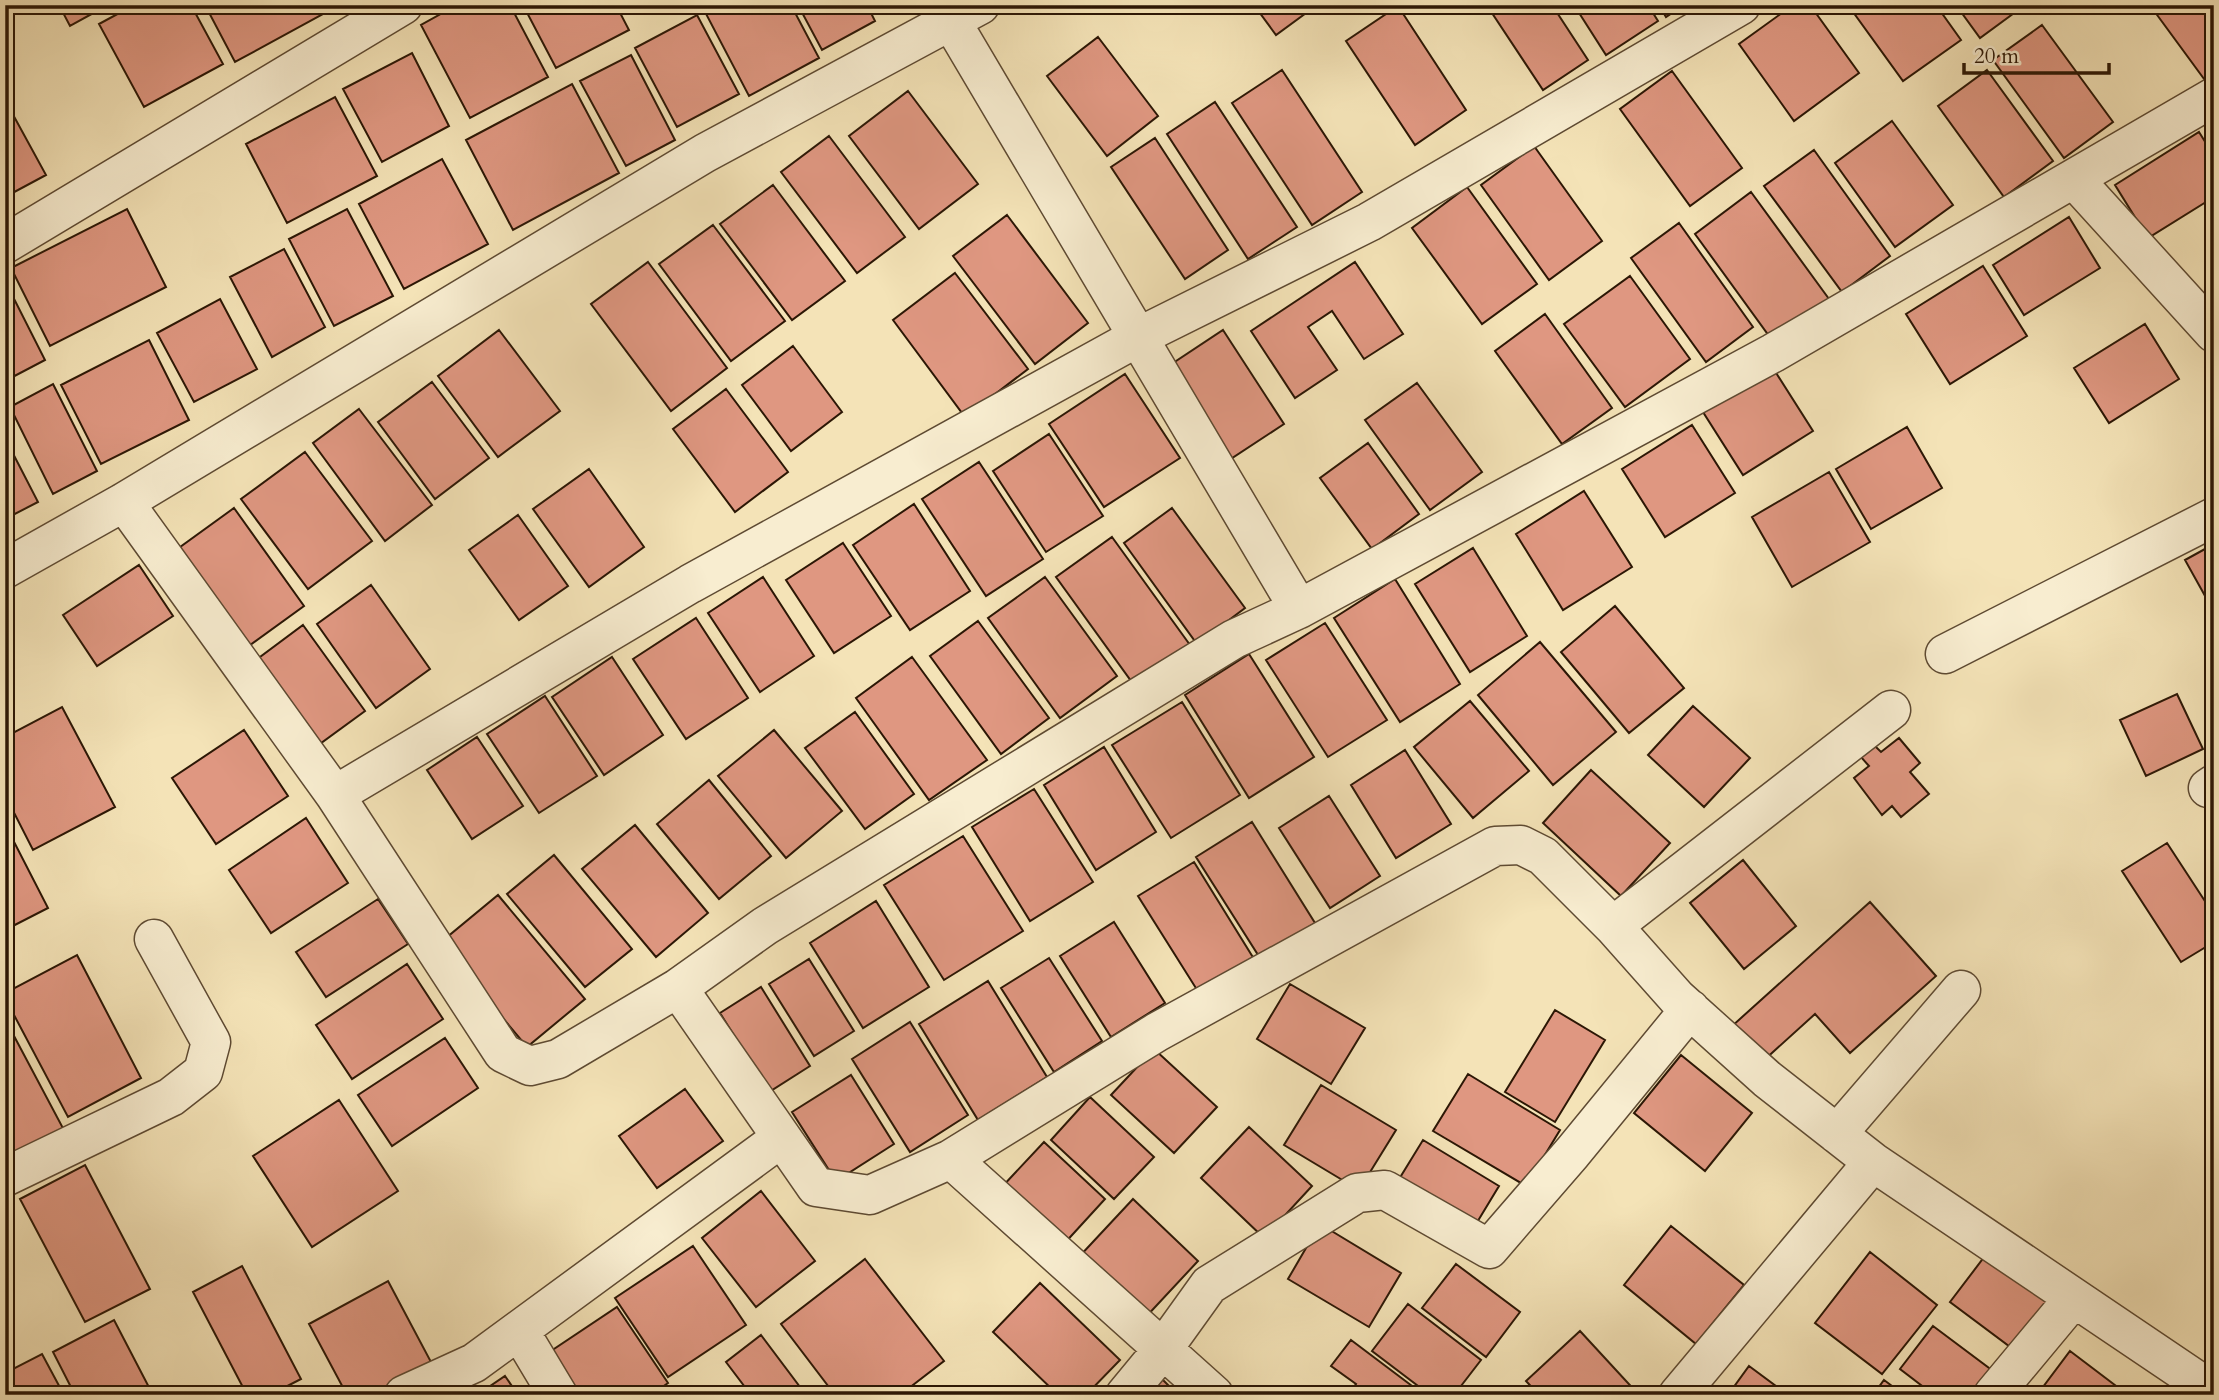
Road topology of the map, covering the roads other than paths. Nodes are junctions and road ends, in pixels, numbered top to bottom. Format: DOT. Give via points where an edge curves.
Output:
graph roads {
  1 [pos="403,5"];
  2 [pos="1741,5"];
  3 [pos="965,13"];
  4 [pos="2214,97"];
  5 [pos="2074,179"];
  6 [pos="5,244"];
  7 [pos="2214,332"];
  8 [pos="1138,337"];
  9 [pos="124,502"];
  10 [pos="2214,517"];
  11 [pos="5,569"];
  12 [pos="1299,609"];
  13 [pos="1945,654"];
  14 [pos="1891,710"];
  15 [pos="335,795"];
  16 [pos="1613,926"];
  17 [pos="154,939"];
  18 [pos="678,988"];
  19 [pos="1961,990"];
  20 [pos="1690,1009"];
  21 [pos="1837,1134"];
  22 [pos="781,1138"];
  23 [pos="951,1159"];
  24 [pos="1873,1161"];
  25 [pos="5,1177"];
  26 [pos="2073,1299"];
  27 [pos="519,1331"];
  28 [pos="1163,1349"];
  29 [pos="2214,1392"];
  30 [pos="404,1395"];
  31 [pos="558,1395"];
  32 [pos="1125,1395"];
  33 [pos="1214,1395"];
  34 [pos="1678,1395"];
  35 [pos="1993,1395"];
  1 -- 6 [label="street"];
  2 -- 8 [label="street" via="1369,222"];
  3 -- 8 [label="street"];
  3 -- 9 [label="street" via="705,153"];
  4 -- 5 [label="street"];
  5 -- 7 [label="street"];
  5 -- 12 [label="street" via="1773,353"];
  8 -- 12 [label="street"];
  8 -- 15 [label="street" via="690,584"];
  9 -- 11 [label="street"];
  9 -- 15 [label="street"];
  10 -- 13 [label="street"];
  12 -- 18 [label="street" via="1234,639 765,926"];
  14 -- 16 [label="street"];
  15 -- 18 [label="street" via="503,1053 530,1066 558,1059"];
  16 -- 20 [label="street"];
  16 -- 23 [label="street" via="1543,856 1521,845 1495,846 1157,1032"];
  17 -- 25 [label="street" via="211,1042 203,1072 171,1097"];
  18 -- 22 [label="street"];
  19 -- 21 [label="street"];
  20 -- 21 [label="street"];
  20 -- 28 [label="street" via="1489,1249 1385,1189 1357,1193 1209,1285"];
  21 -- 24 [label="street"];
  22 -- 23 [label="street" via="816,1187 870,1195"];
  22 -- 27 [label="street"];
  23 -- 28 [label="street"];
  24 -- 26 [label="street"];
  24 -- 34 [label="street"];
  26 -- 29 [label="street"];
  26 -- 35 [label="street"];
  27 -- 30 [label="street" via="474,1363"];
  27 -- 31 [label="street"];
  28 -- 32 [label="street"];
  28 -- 33 [label="street"];
}
